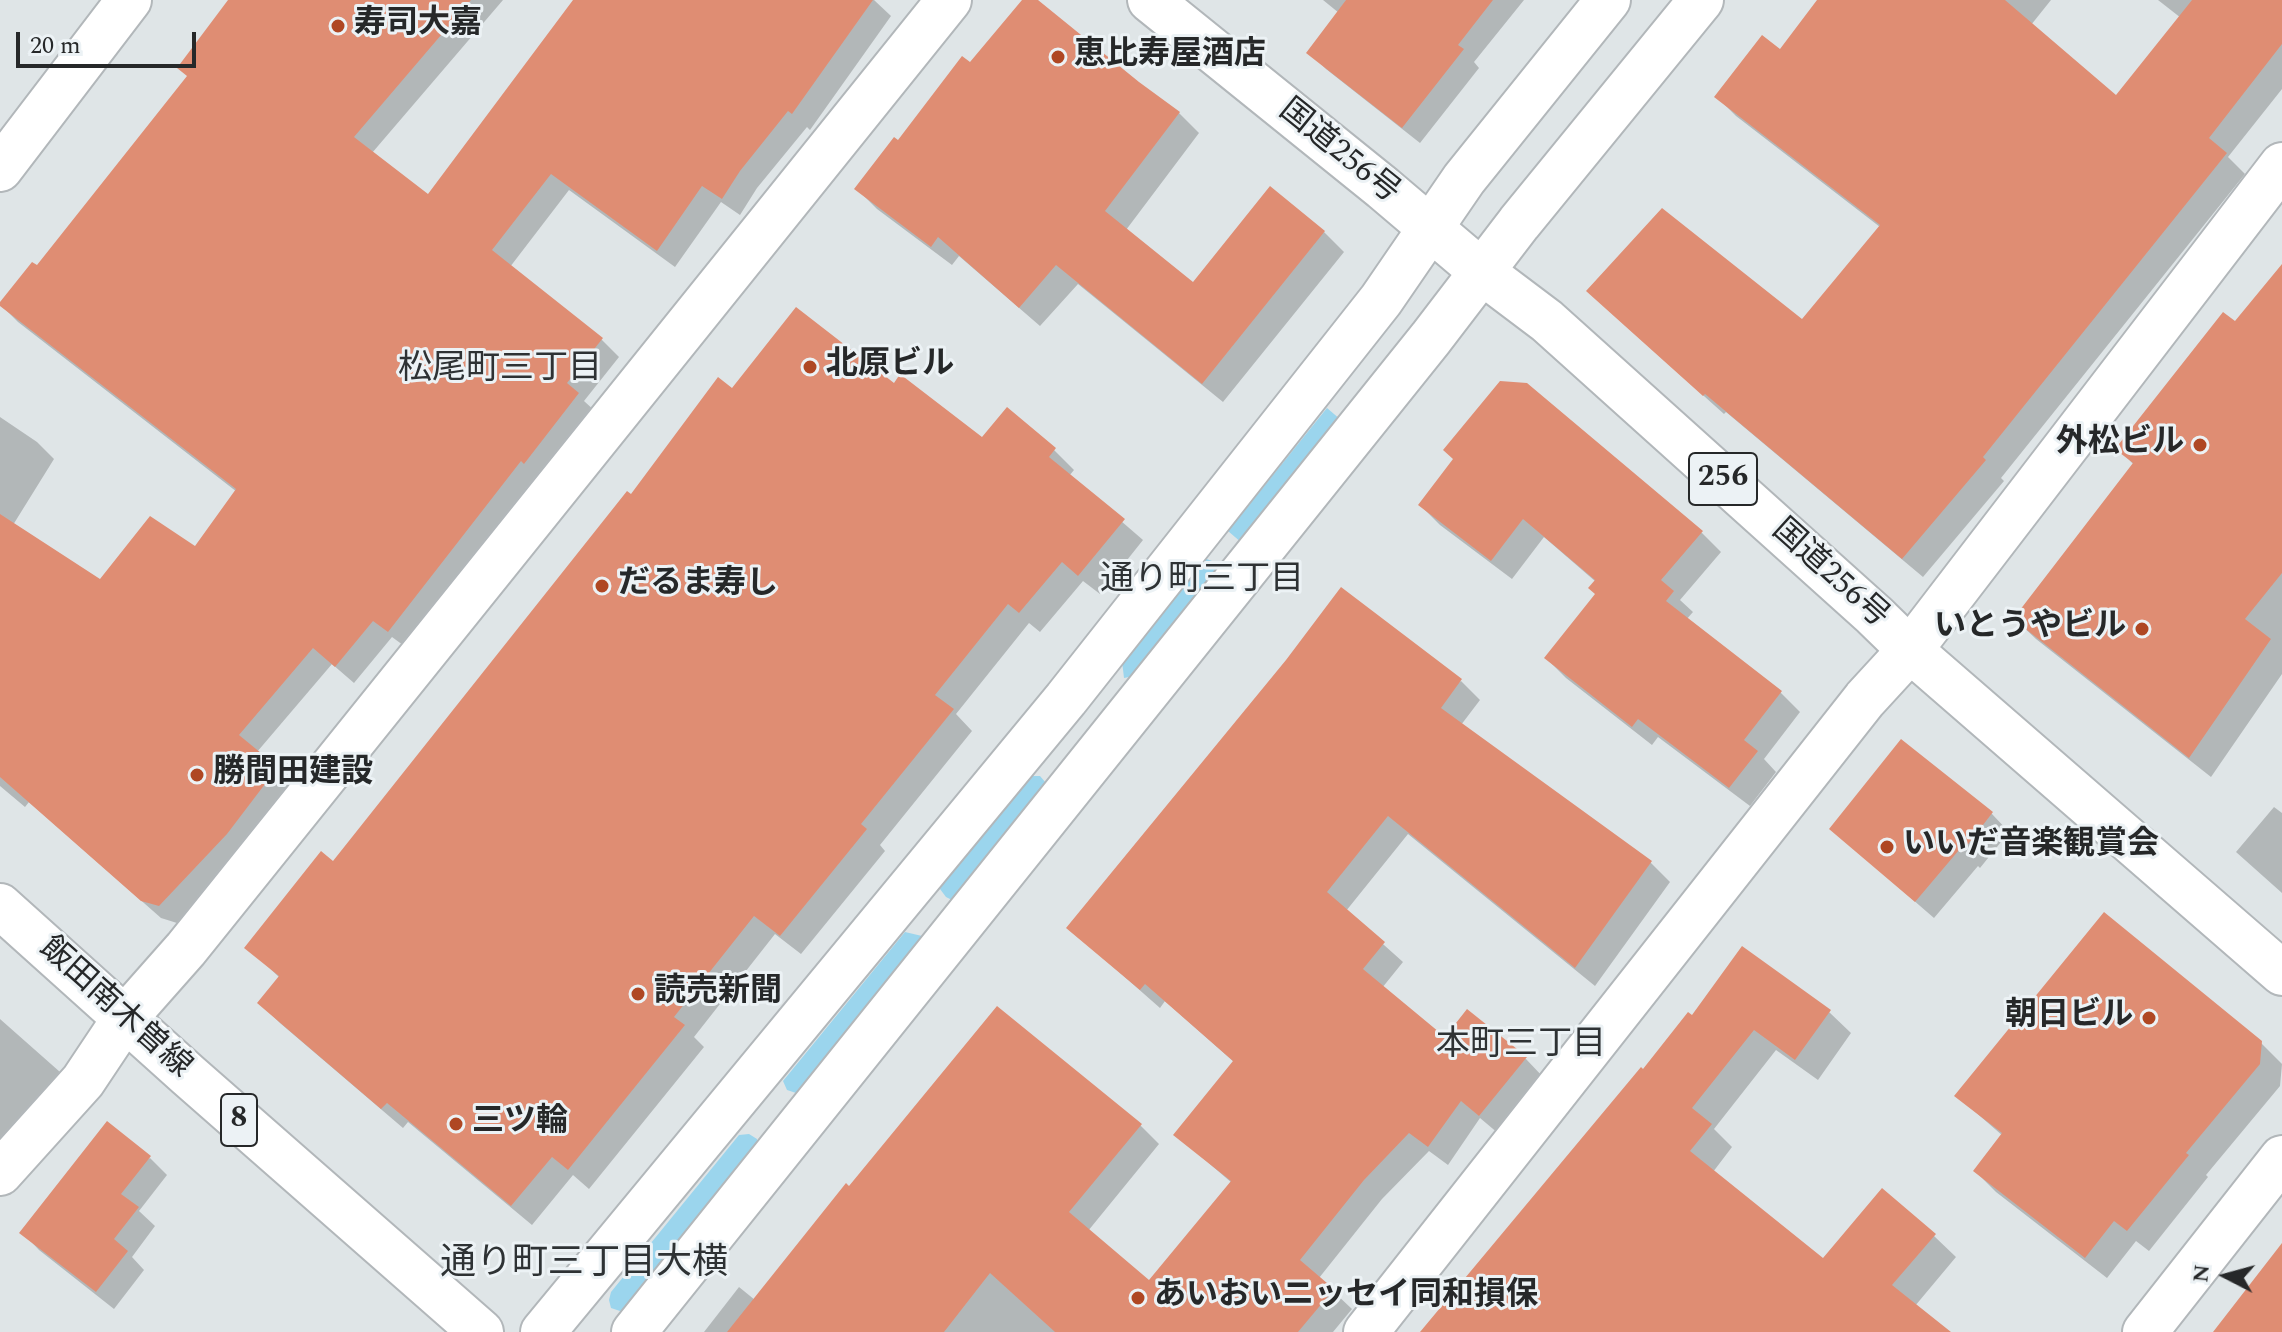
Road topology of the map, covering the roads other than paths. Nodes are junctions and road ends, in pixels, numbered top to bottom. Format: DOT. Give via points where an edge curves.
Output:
graph roads {
  1 [pos="129,0"];
  2 [pos="949,0"];
  3 [pos="1150,0"];
  4 [pos="1608,0"];
  5 [pos="1701,0"];
  6 [pos="2282,165"];
  7 [pos="0,169"];
  8 [pos="1429,228"];
  9 [pos="1482,272"];
  10 [pos="1910,650"];
  11 [pos="0,906"];
  12 [pos="2282,973"];
  13 [pos="125,1018"];
  14 [pos="2282,1158"];
  15 [pos="0,1173"];
  16 [pos="481,1332"];
  17 [pos="543,1332"];
  18 [pos="634,1332"];
  19 [pos="1366,1332"];
  20 [pos="2145,1332"];
  1 -- 7 [label="main road"];
  2 -- 13 [label="main road" via="186,949"];
  3 -- 8 [label="main road, 国道256号 / 256"];
  4 -- 8 [label="main road"];
  5 -- 9 [label="main road"];
  6 -- 10 [label="main road"];
  8 -- 9 [label="main road, 国道256号 / 256"];
  8 -- 17 [label="main road" via="1381,300 1076,686"];
  9 -- 10 [label="main road, 国道256号 / 256" via="1547,321"];
  9 -- 18 [label="main road"];
  10 -- 12 [label="main road, 国道256号 / 256"];
  10 -- 19 [label="main road" via="1865,699"];
  11 -- 13 [label="main road, 飯田南木曽線 / 8"];
  13 -- 15 [label="main road" via="83,1081"];
  13 -- 16 [label="main road, 飯田南木曽線 / 8"];
  14 -- 20 [label="main road"];
}
